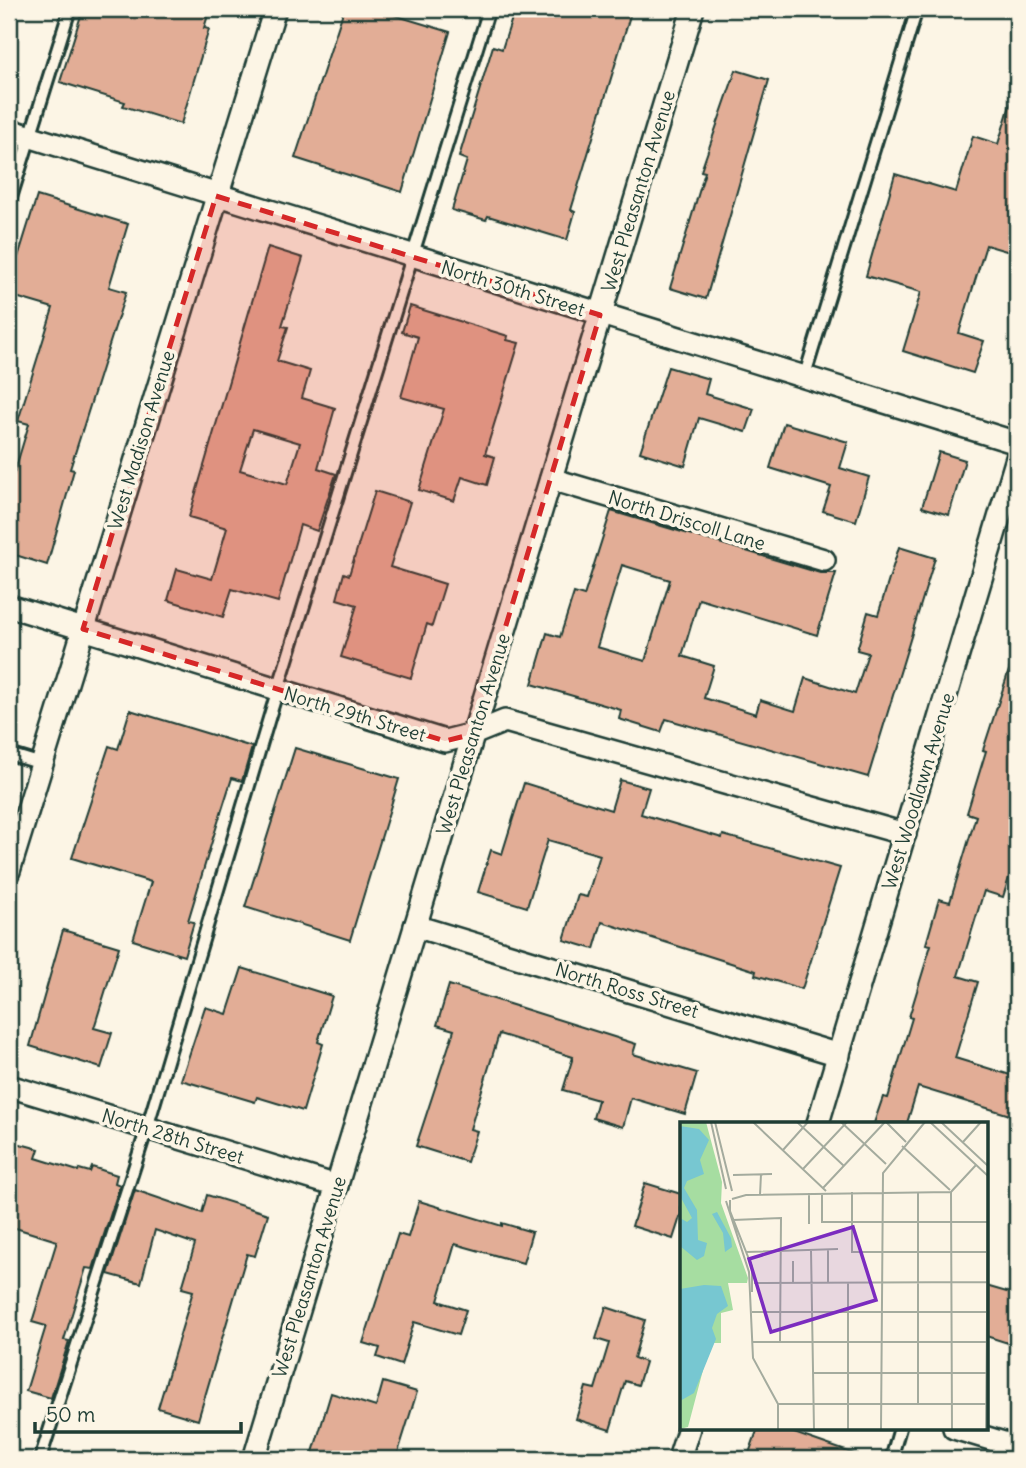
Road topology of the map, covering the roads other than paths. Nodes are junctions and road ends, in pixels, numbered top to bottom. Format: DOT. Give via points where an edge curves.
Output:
graph roads {
  1 [pos="69,9"];
  2 [pos="275,9"];
  3 [pos="489,9"];
  4 [pos="693,9"];
  5 [pos="917,9"];
  6 [pos="19,133"];
  7 [pos="216,196"];
  8 [pos="9,204"];
  9 [pos="414,257"];
  10 [pos="600,315"];
  11 [pos="804,378"];
  12 [pos="1017,443"];
  13 [pos="1017,458"];
  14 [pos="551,479"];
  15 [pos="824,561"];
  16 [pos="9,606"];
  17 [pos="83,629"];
  18 [pos="278,691"];
  19 [pos="473,734"];
  20 [pos="9,754"];
  21 [pos="41,764"];
  22 [pos="15,828"];
  23 [pos="905,834"];
  24 [pos="9,872"];
  25 [pos="415,926"];
  26 [pos="838,1055"];
  27 [pos="9,1086"];
  28 [pos="818,1122"];
  29 [pos="147,1128"];
  30 [pos="337,1186"];
  31 [pos="688,1430"];
  32 [pos="899,1430"];
  33 [pos="961,1430"];
  34 [pos="1017,1447"];
  35 [pos="40,1459"];
  36 [pos="254,1459"];
  37 [pos="680,1459"];
  38 [pos="891,1459"];
  1 -- 6 [label="lane"];
  2 -- 7 [label="street, West Madison Avenue"];
  3 -- 9 [label="lane"];
  4 -- 10 [label="street, West Pleasanton Avenue"];
  5 -- 11 [label="lane"];
  6 -- 7 [label="street, North 30th Street"];
  6 -- 8 [label="lane"];
  7 -- 9 [label="street, North 30th Street"];
  7 -- 17 [label="street, West Madison Avenue"];
  9 -- 10 [label="street, North 30th Street"];
  9 -- 18 [label="lane"];
  10 -- 11 [label="street, North 30th Street"];
  10 -- 14 [label="street, West Pleasanton Avenue"];
  11 -- 12 [label="street, North 30th Street"];
  13 -- 23 [label="street, West Woodlawn Avenue"];
  14 -- 15 [label="street, North Driscoll Lane"];
  14 -- 19 [label="street, West Pleasanton Avenue"];
  16 -- 17 [label="street, North 29th Street"];
  17 -- 18 [label="street, North 29th Street"];
  17 -- 21 [label="street, West Madison Avenue"];
  18 -- 19 [label="street, North 29th Street" via="445,741"];
  18 -- 29 [label="lane"];
  19 -- 23 [label="street, North 29th Street" via="505,721"];
  19 -- 25 [label="street, West Pleasanton Avenue"];
  20 -- 21 [label="lane"];
  21 -- 22 [label="street, West Madison Avenue"];
  22 -- 24 [label="street, West Madison Avenue"];
  23 -- 26 [label="street, West Woodlawn Avenue"];
  25 -- 26 [label="street, North Ross Street"];
  25 -- 30 [label="street, West Pleasanton Avenue"];
  26 -- 28 [label="street, West Woodlawn Avenue"];
  27 -- 29 [label="street, North 28th Street"];
  29 -- 30 [label="street, North 28th Street"];
  29 -- 35 [label="lane"];
  30 -- 36 [label="street, West Pleasanton Avenue"];
  31 -- 37 [label="street"];
  32 -- 38 [label="lane"];
  33 -- 34 [label="street"];
}
